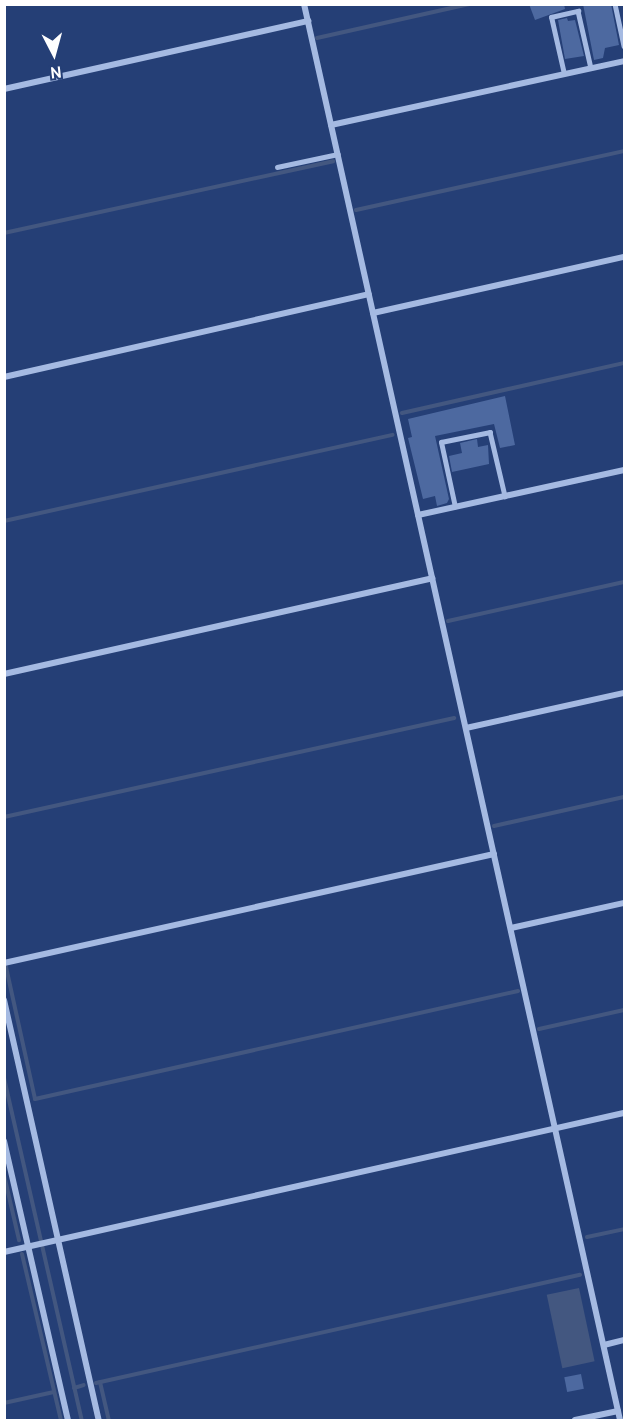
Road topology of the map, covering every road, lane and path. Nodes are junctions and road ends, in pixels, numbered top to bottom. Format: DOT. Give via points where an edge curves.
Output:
graph roads {
  1 [pos="304,4"];
  2 [pos="615,4"];
  3 [pos="308,21"];
  4 [pos="624,46"];
  5 [pos="624,61"];
  6 [pos="591,68"];
  7 [pos="564,74"];
  8 [pos="4,89"];
  9 [pos="331,125"];
  10 [pos="338,154"];
  11 [pos="278,167"];
  12 [pos="624,257"];
  13 [pos="369,294"];
  14 [pos="373,313"];
  15 [pos="4,377"];
  16 [pos="624,470"];
  17 [pos="505,496"];
  18 [pos="455,507"];
  19 [pos="418,515"];
  20 [pos="432,578"];
  21 [pos="4,674"];
  22 [pos="624,693"];
  23 [pos="466,728"];
  24 [pos="494,854"];
  25 [pos="624,903"];
  26 [pos="511,928"];
  27 [pos="4,963"];
  28 [pos="4,1000"];
  29 [pos="624,1113"];
  30 [pos="555,1128"];
  31 [pos="4,1141"];
  32 [pos="55,1241"];
  33 [pos="30,1246"];
  34 [pos="4,1252"];
  35 [pos="624,1340"];
  36 [pos="604,1345"];
  37 [pos="618,1411"];
  38 [pos="68,1420"];
  39 [pos="99,1420"];
  40 [pos="575,1420"];
  41 [pos="620,1420"];
  1 -- 3 [label="street"];
  2 -- 4 [label="lane"];
  3 -- 8 [label="street"];
  3 -- 9 [label="street"];
  5 -- 6 [label="street"];
  6 -- 7 [label="street"];
  6 -- 7 [label="lane" via="578,11 551,17"];
  7 -- 9 [label="street"];
  9 -- 10 [label="street"];
  10 -- 11 [label="lane"];
  10 -- 13 [label="street"];
  12 -- 14 [label="street"];
  13 -- 14 [label="street"];
  13 -- 15 [label="street"];
  14 -- 19 [label="street"];
  16 -- 17 [label="street"];
  17 -- 18 [label="street"];
  17 -- 18 [label="lane" via="490,432 441,442"];
  18 -- 19 [label="street"];
  19 -- 20 [label="street"];
  20 -- 21 [label="street"];
  20 -- 23 [label="street"];
  22 -- 23 [label="street"];
  23 -- 24 [label="street"];
  24 -- 26 [label="street"];
  24 -- 27 [label="street"];
  25 -- 26 [label="street"];
  26 -- 30 [label="street"];
  28 -- 32 [label="street"];
  29 -- 30 [label="street"];
  30 -- 32 [label="street"];
  30 -- 36 [label="street"];
  31 -- 33 [label="street"];
  32 -- 33 [label="street"];
  32 -- 39 [label="street"];
  33 -- 34 [label="street"];
  33 -- 38 [label="street"];
  35 -- 36 [label="street"];
  36 -- 37 [label="street"];
  37 -- 40 [label="street"];
  37 -- 41 [label="street"];
}
